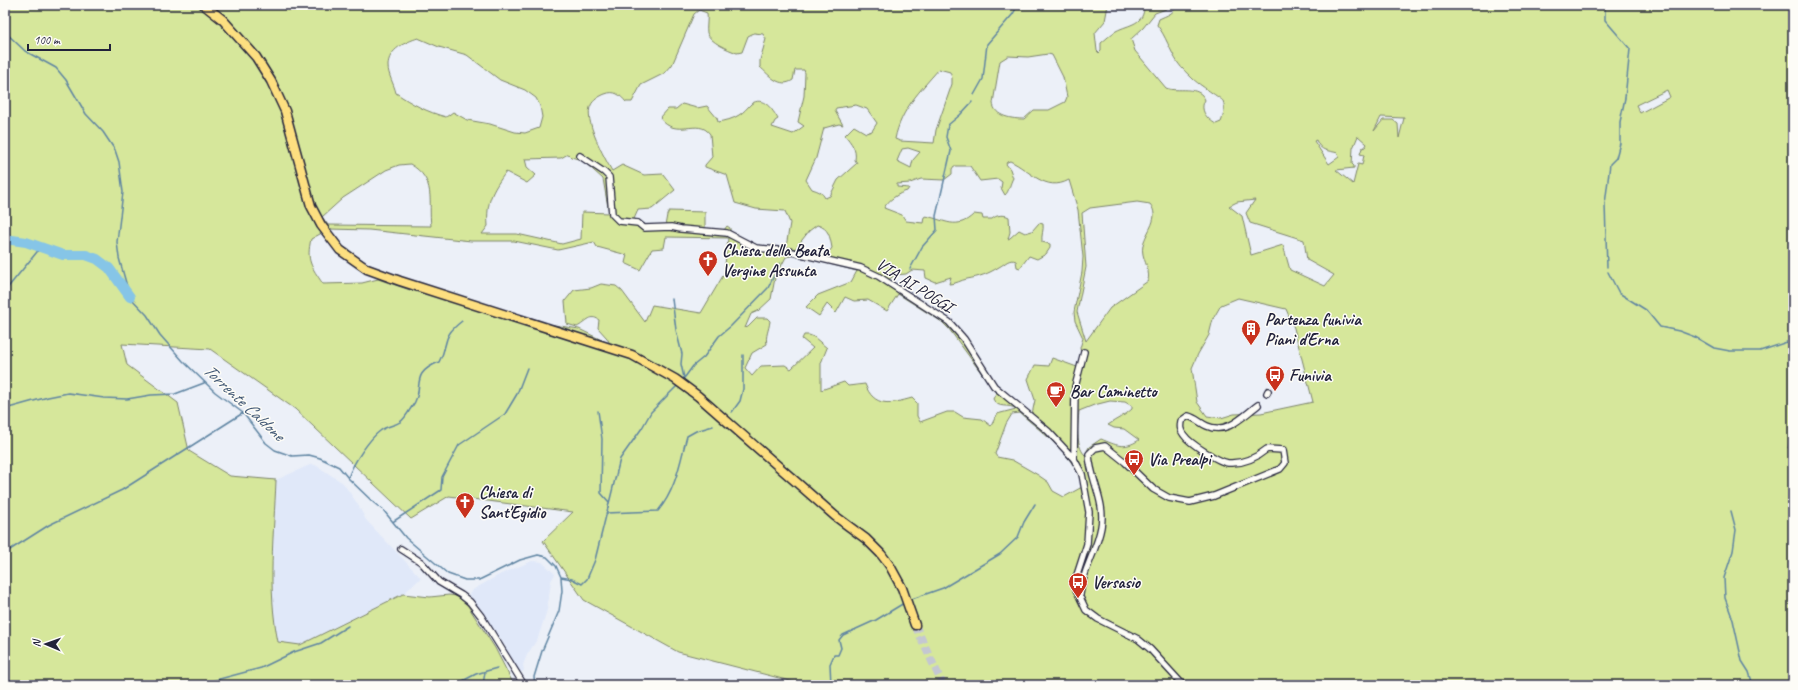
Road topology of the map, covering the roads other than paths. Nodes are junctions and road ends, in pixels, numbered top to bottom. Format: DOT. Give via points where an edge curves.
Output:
graph roads {
  1 [pos="204,5"];
  2 [pos="580,156"];
  3 [pos="1084,352"];
  4 [pos="1258,405"];
  5 [pos="1074,459"];
  6 [pos="401,549"];
  7 [pos="1080,595"];
  8 [pos="915,625"];
  9 [pos="524,685"];
  10 [pos="1183,685"];
  1 -- 8 [label="highway" via="223,20 256,57 272,81 285,111 311,206 321,225 340,250 367,269 632,355 675,379 881,554 902,588"];
  2 -- 5 [label="street, VIA AI POGGI" via="609,177 612,214 619,221 638,223 644,228 671,227 727,233 756,248 788,251 861,268 878,276 949,322 994,386 1048,431"];
  3 -- 5 [label="street" via="1075,387"];
  4 -- 7 [label="street" via="1226,428 1206,426 1196,418 1188,416 1181,421 1180,429 1184,437 1226,463 1257,457 1267,449 1283,450 1285,463 1280,468 1214,496 1190,502 1169,498 1153,489 1105,446 1095,448 1089,454 1101,505 1102,527 1081,582"];
  5 -- 7 [label="street, VIA AI POGGI" via="1082,474 1089,512 1087,544 1077,575 1076,588"];
  6 -- 9 [label="street" via="421,562 439,582 470,602"];
  7 -- 10 [label="street, VIA AI POGGI" via="1086,610 1098,619 1138,639"];
}
